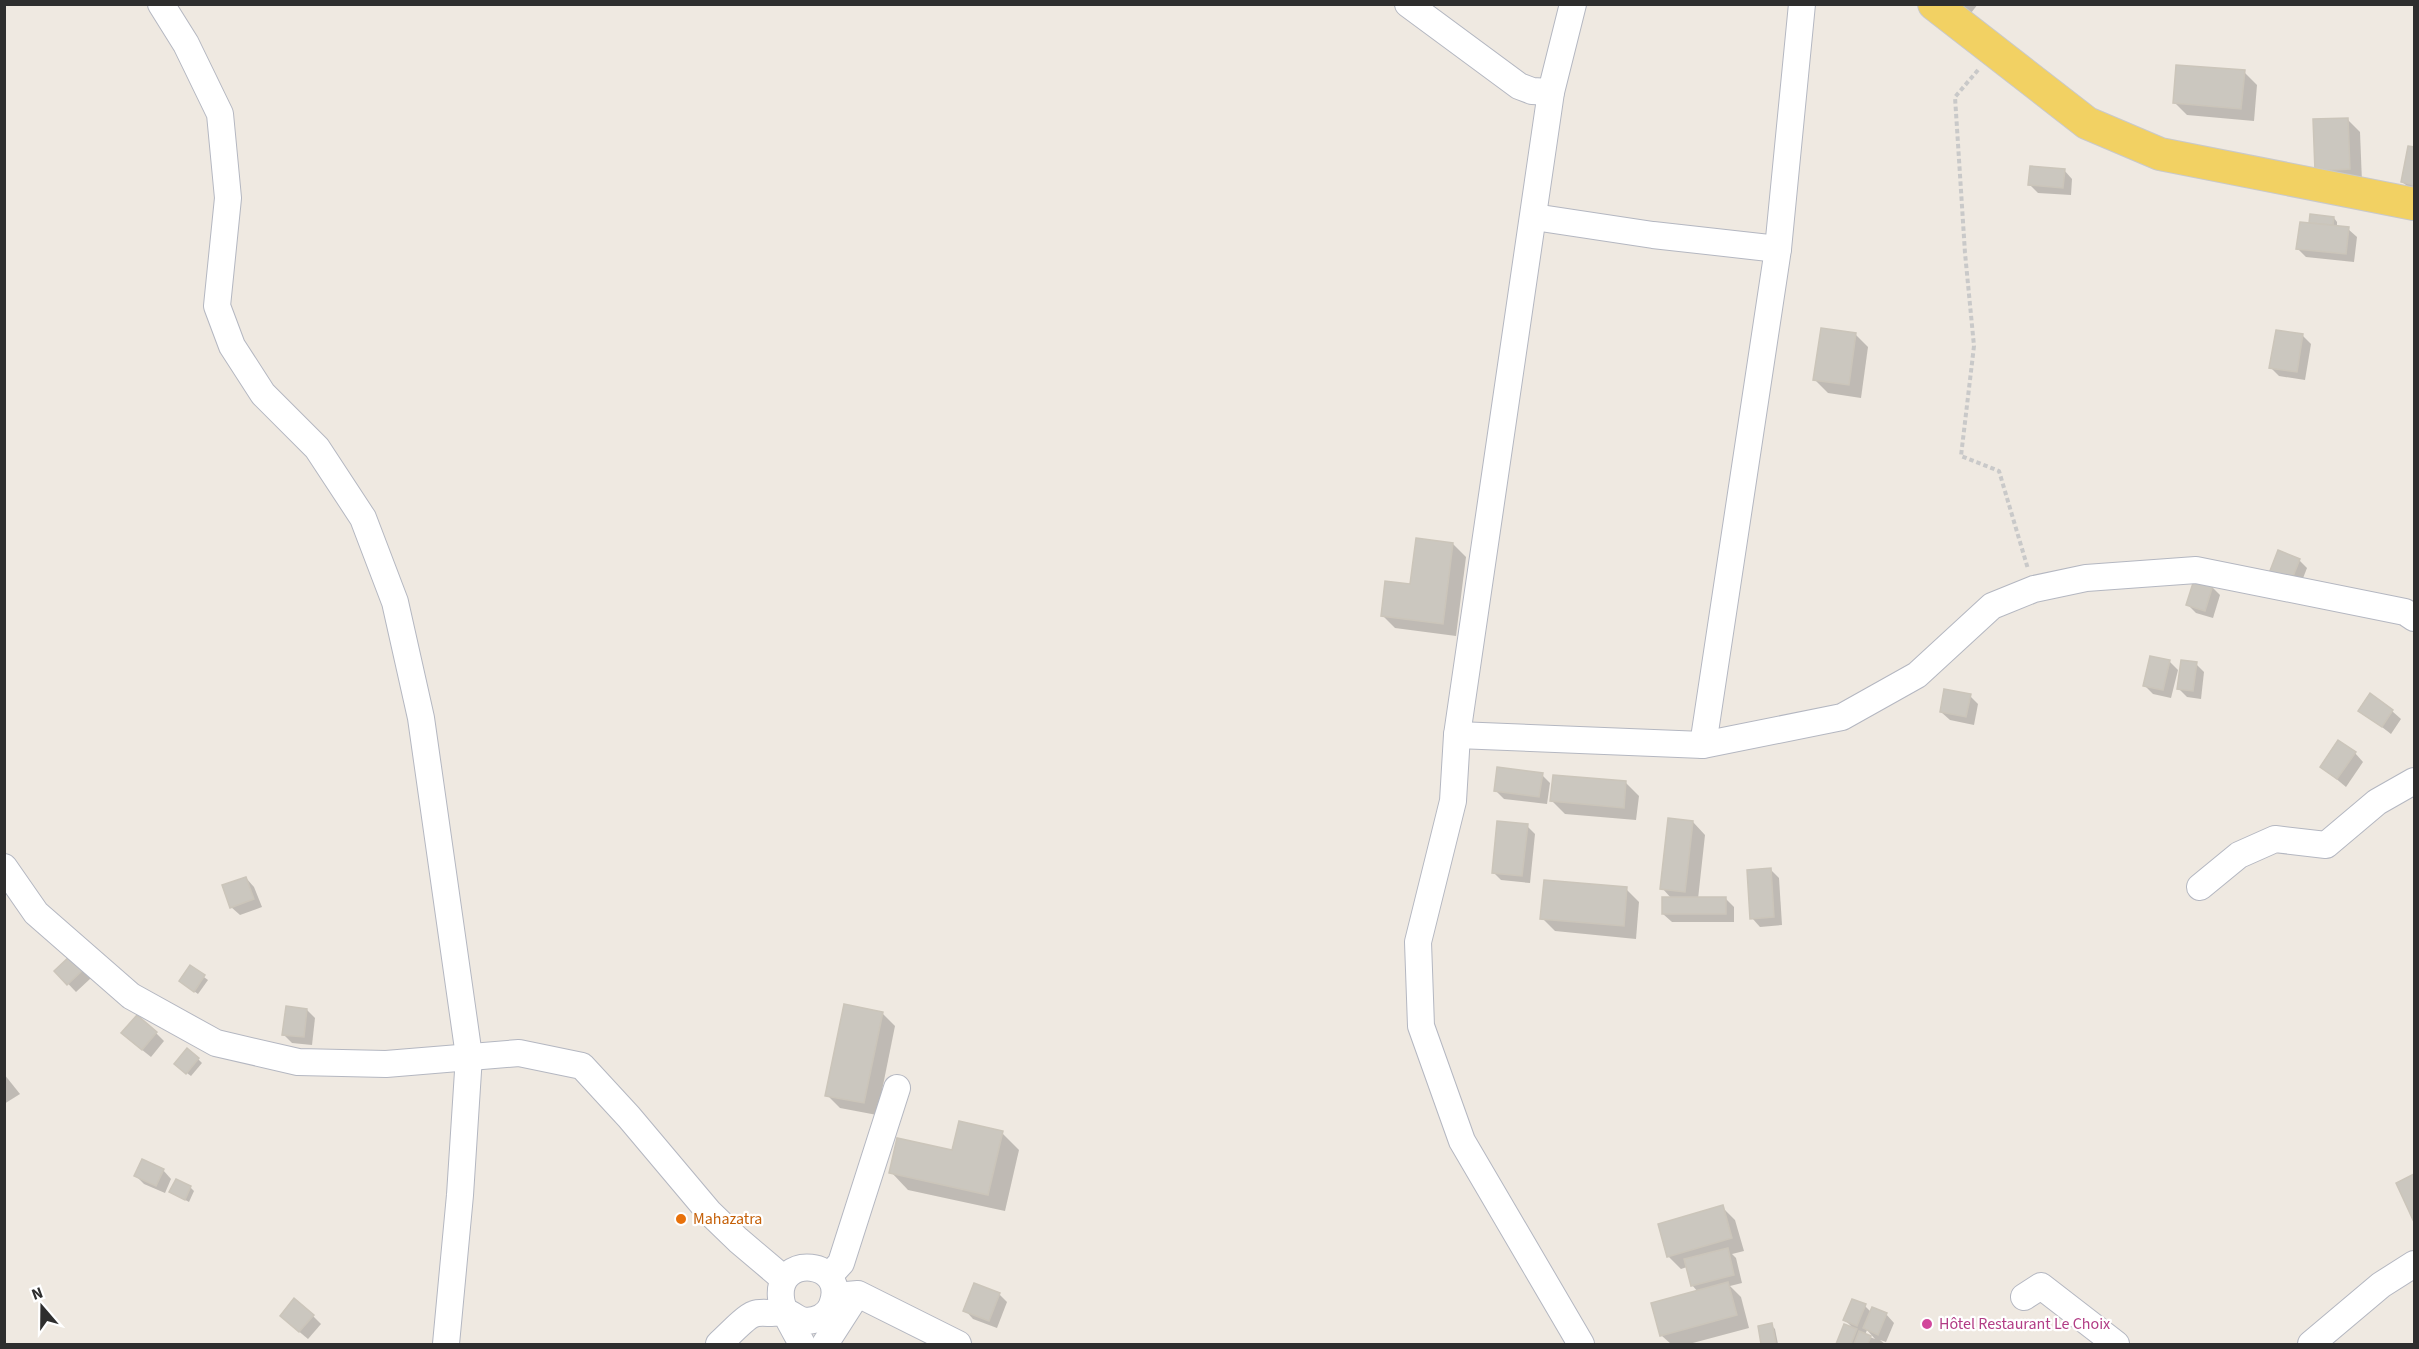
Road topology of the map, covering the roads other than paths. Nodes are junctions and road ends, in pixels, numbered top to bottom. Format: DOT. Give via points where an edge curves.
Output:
graph roads {
  1 [pos="161,4"];
  2 [pos="1408,4"];
  3 [pos="1573,4"];
  4 [pos="1802,4"];
  5 [pos="1934,4"];
  6 [pos="1551,92"];
  7 [pos="2415,204"];
  8 [pos="1534,217"];
  9 [pos="1778,249"];
  10 [pos="2415,618"];
  11 [pos="1457,735"];
  12 [pos="1703,745"];
  13 [pos="2415,781"];
  14 [pos="4,867"];
  15 [pos="2200,887"];
  16 [pos="469,1056"];
  17 [pos="897,1088"];
  18 [pos="2415,1264"];
  19 [pos="784,1279"];
  20 [pos="841,1289"];
  21 [pos="2024,1297"];
  22 [pos="786,1312"];
  23 [pos="446,1344"];
  24 [pos="720,1344"];
  25 [pos="802,1344"];
  26 [pos="825,1344"];
  27 [pos="958,1344"];
  28 [pos="1581,1344"];
  29 [pos="2116,1344"];
  30 [pos="2312,1344"];
  1 -- 16 [label="street" via="186,44 220,114 228,198 217,306 232,346 263,394 317,448 363,518 395,602 421,717"];
  2 -- 6 [label="street" via="1519,86"];
  3 -- 6 [label="street"];
  4 -- 9 [label="street"];
  5 -- 7 [label="main road" via="2087,123 2160,154"];
  6 -- 8 [label="street"];
  8 -- 9 [label="street"];
  8 -- 11 [label="street"];
  9 -- 12 [label="street"];
  10 -- 12 [label="street" via="2405,612 2196,570 2086,578 2034,589 1992,606 1917,675 1842,717"];
  11 -- 12 [label="street"];
  11 -- 28 [label="street" via="1452,801 1418,942 1421,1026 1462,1141"];
  13 -- 15 [label="street" via="2377,802 2326,845 2275,839 2239,855"];
  14 -- 16 [label="street" via="36,913 131,996 216,1043 298,1062 386,1064"];
  16 -- 19 [label="street" via="519,1053 582,1066 709,1212"];
  16 -- 23 [label="street"];
  17 -- 20 [label="street" via="841,1263"];
  18 -- 30 [label="street" via="2381,1285"];
  19 -- 20 [label="street" via="794,1270 819,1269"];
  19 -- 22 [label="street" via="780,1290"];
  20 -- 22 [label="street" via="830,1311 816,1320 800,1321"];
  20 -- 26 [label="street"];
  20 -- 27 [label="street"];
  21 -- 29 [label="street" via="2041,1286"];
  22 -- 24 [label="street" via="753,1314"];
  22 -- 25 [label="street"];
}
